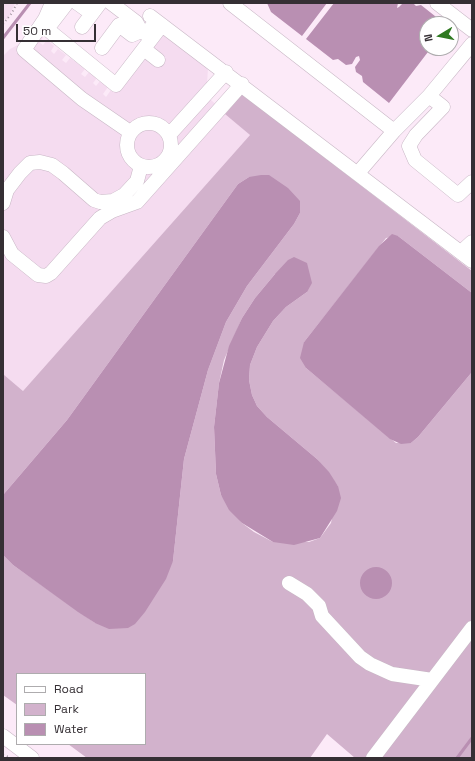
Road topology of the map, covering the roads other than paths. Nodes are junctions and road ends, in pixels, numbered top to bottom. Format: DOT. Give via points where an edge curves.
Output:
graph roads {
  1 [pos="52,3"];
  2 [pos="67,3"];
  3 [pos="77,3"];
  4 [pos="112,3"];
  5 [pos="230,3"];
  6 [pos="437,3"];
  7 [pos="96,8"];
  8 [pos="156,21"];
  9 [pos="82,27"];
  10 [pos="472,30"];
  11 [pos="141,31"];
  12 [pos="472,44"];
  13 [pos="102,48"];
  14 [pos="144,49"];
  15 [pos="158,60"];
  16 [pos="226,72"];
  17 [pos="242,84"];
  18 [pos="429,96"];
  19 [pos="394,131"];
  20 [pos="130,132"];
  21 [pos="169,135"];
  22 [pos="167,164"];
  23 [pos="141,166"];
  24 [pos="358,173"];
  25 [pos="472,182"];
  26 [pos="3,203"];
  27 [pos="3,237"];
  28 [pos="472,242"];
  29 [pos="467,257"];
  30 [pos="289,583"];
  31 [pos="472,628"];
  32 [pos="432,680"];
  33 [pos="3,736"];
  34 [pos="32,758"];
  35 [pos="373,758"];
  1 -- 20 [label="street" via="45,19 24,50 82,99"];
  2 -- 14 [label="street" via="46,29 116,84"];
  3 -- 7 [label="street"];
  4 -- 11 [label="street" via="136,22"];
  5 -- 19 [label="street"];
  6 -- 10 [label="street"];
  7 -- 9 [label="street"];
  8 -- 11 [label="street" via="146,34"];
  8 -- 14 [label="street"];
  8 -- 16 [label="street"];
  11 -- 13 [label="street" via="132,35 119,25"];
  12 -- 18 [label="street"];
  14 -- 15 [label="street"];
  16 -- 17 [label="street"];
  16 -- 21 [label="street"];
  17 -- 22 [label="street"];
  17 -- 24 [label="street"];
  18 -- 19 [label="street"];
  18 -- 25 [label="street" via="444,107 416,135 409,146 412,156 458,195"];
  19 -- 24 [label="street"];
  20 -- 21 [label="street" via="146,122 164,128"];
  20 -- 23 [label="street" via="127,150 131,159"];
  21 -- 22 [label="street" via="172,144"];
  22 -- 23 [label="street"];
  22 -- 27 [label="street" via="137,202 100,218 46,276 38,275 12,254"];
  23 -- 26 [label="street" via="137,181 124,195 113,201 100,202 94,200 52,165 40,162 30,164 7,190"];
  24 -- 29 [label="street"];
  28 -- 29 [label="street"];
  30 -- 32 [label="street" via="307,594 319,606 322,616 360,657 370,664 392,674"];
  31 -- 32 [label="street"];
  32 -- 35 [label="street"];
  33 -- 34 [label="street"];
}
